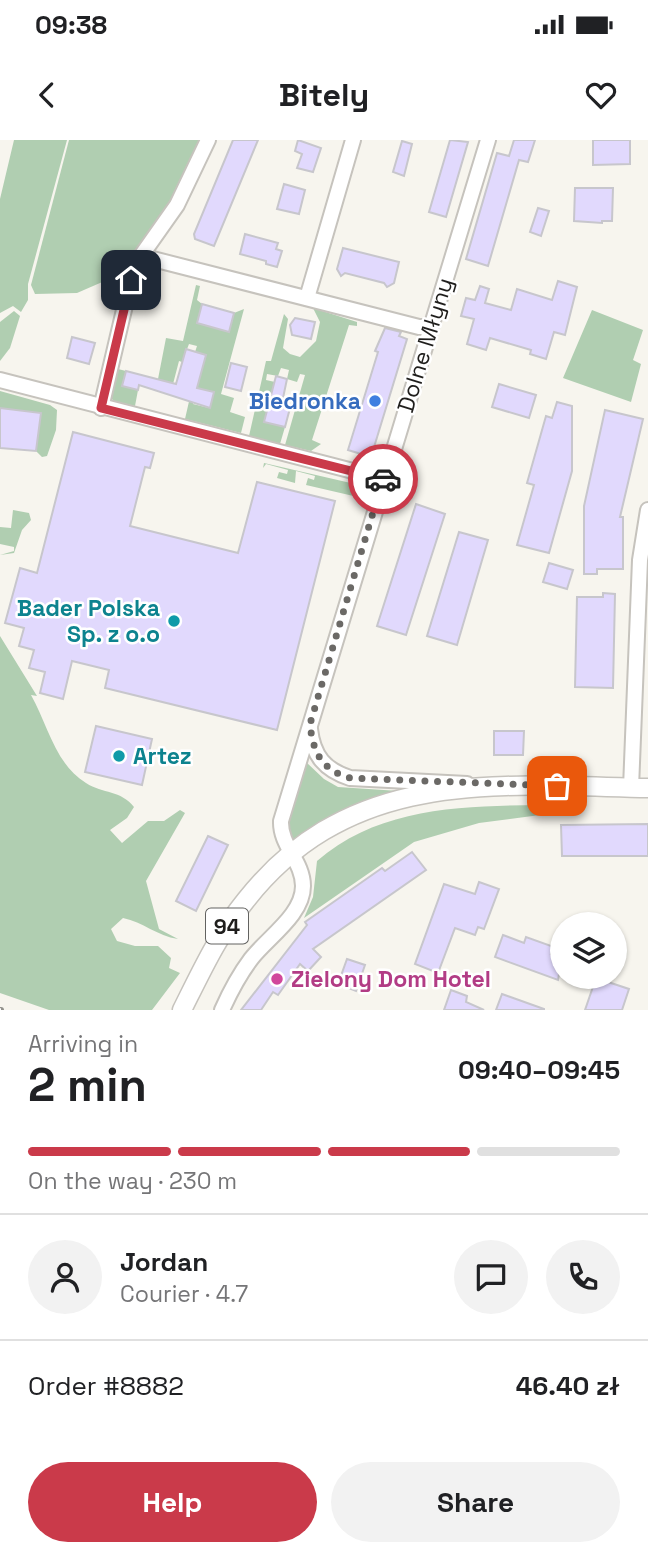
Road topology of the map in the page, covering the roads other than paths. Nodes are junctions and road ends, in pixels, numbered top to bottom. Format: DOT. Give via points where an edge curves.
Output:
graph roads {
  1 [pos="208,140"];
  2 [pos="353,140"];
  3 [pos="488,140"];
  4 [pos="141,256"];
  5 [pos="307,298"];
  6 [pos="430,327"];
  7 [pos="0,380"];
  8 [pos="101,408"];
  9 [pos="384,479"];
  10 [pos="648,510"];
  11 [pos="310,724"];
  12 [pos="478,785"];
  13 [pos="640,788"];
  14 [pos="290,854"];
  15 [pos="182,1010"];
  16 [pos="222,1010"];
  1 -- 4 [label="street" via="177,205"];
  2 -- 5 [label="street"];
  3 -- 6 [label="street, Dolne Młyny"];
  4 -- 5 [label="street"];
  4 -- 8 [label="street" via="131,280"];
  5 -- 6 [label="street"];
  6 -- 9 [label="street, Dolne Młyny"];
  7 -- 8 [label="street"];
  8 -- 9 [label="street"];
  9 -- 11 [label="street, Dolne Młyny"];
  10 -- 13 [label="street" via="640,560"];
  11 -- 12 [label="street" via="316,752 334,774"];
  11 -- 14 [label="street, Dolne Młyny" via="281,821 283,842"];
  12 -- 13 [label="main road, 94"];
  12 -- 14 [label="main road, 94" via="429,791 372,806"];
  14 -- 15 [label="main road, 94" via="230,922"];
  14 -- 16 [label="street, Dolne Młyny" via="302,880 302,898 246,966"];
}
